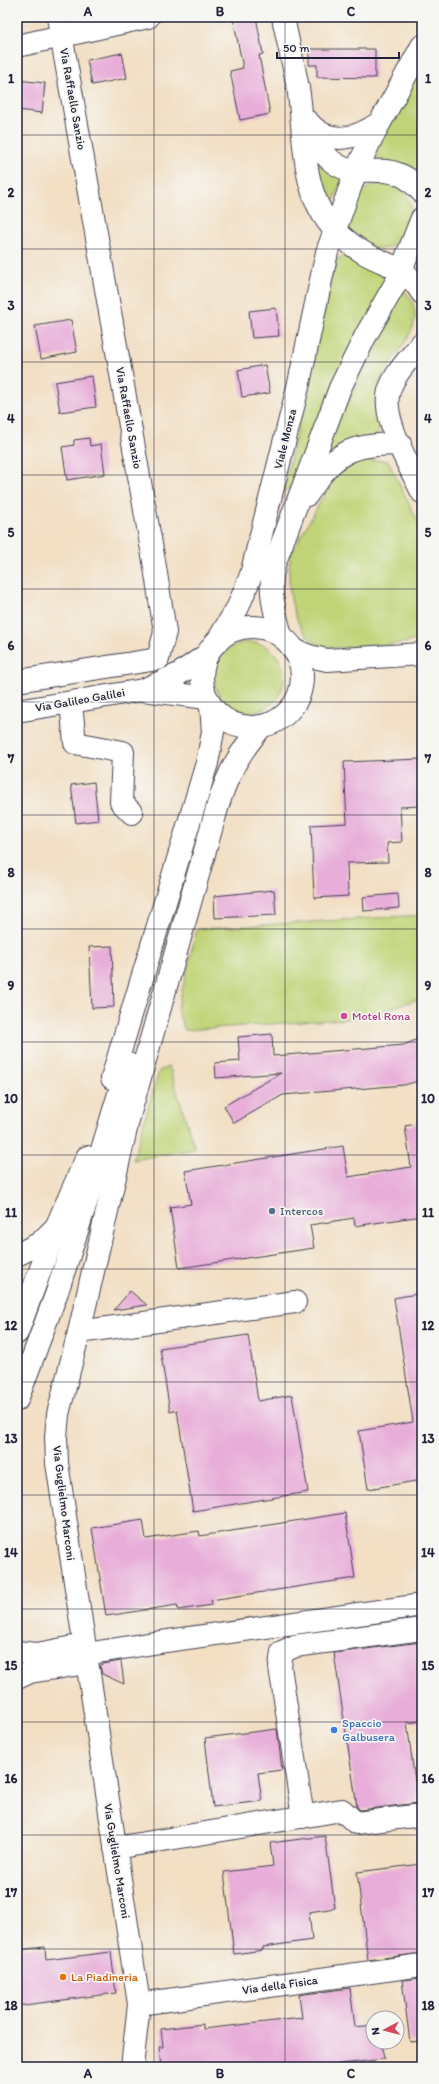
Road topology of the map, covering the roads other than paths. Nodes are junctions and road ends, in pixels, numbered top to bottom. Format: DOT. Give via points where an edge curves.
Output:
graph roads {
  1 [pos="148,17"];
  2 [pos="283,17"];
  3 [pos="60,26"];
  4 [pos="17,46"];
  5 [pos="422,46"];
  6 [pos="299,93"];
  7 [pos="308,122"];
  8 [pos="379,123"];
  9 [pos="356,171"];
  10 [pos="422,192"];
  11 [pos="422,218"];
  12 [pos="335,230"];
  13 [pos="401,269"];
  14 [pos="422,293"];
  15 [pos="422,342"];
  16 [pos="400,444"];
  17 [pos="417,468"];
  18 [pos="422,492"];
  19 [pos="289,523"];
  20 [pos="287,643"];
  21 [pos="213,648"];
  22 [pos="422,654"];
  23 [pos="328,660"];
  24 [pos="17,681"];
  25 [pos="301,687"];
  26 [pos="143,690"];
  27 [pos="209,702"];
  28 [pos="71,703"];
  29 [pos="17,711"];
  30 [pos="258,727"];
  31 [pos="132,813"];
  32 [pos="57,1225"];
  33 [pos="17,1255"];
  34 [pos="295,1302"];
  35 [pos="79,1332"];
  36 [pos="17,1333"];
  37 [pos="17,1400"];
  38 [pos="422,1605"];
  39 [pos="422,1629"];
  40 [pos="17,1652"];
  41 [pos="86,1654"];
  42 [pos="17,1678"];
  43 [pos="422,1815"];
  44 [pos="303,1817"];
  45 [pos="115,1848"];
  46 [pos="422,1965"];
  47 [pos="139,2004"];
  48 [pos="132,2067"];
  1 -- 3 [label="street"];
  2 -- 6 [label="street"];
  3 -- 4 [label="street"];
  3 -- 24 [label="street, Via Raffaello Sanzio" via="155,567 164,632 158,659"];
  5 -- 8 [label="street, Viale Monza"];
  6 -- 7 [label="street"];
  6 -- 12 [label="street" via="309,177 321,210"];
  7 -- 8 [label="street, Viale Monza" via="319,133 342,138 358,136"];
  7 -- 9 [label="street" via="324,154 344,167"];
  8 -- 9 [label="street, Viale Monza"];
  9 -- 10 [label="street" via="398,173"];
  9 -- 12 [label="street, Viale Monza"];
  11 -- 13 [label="street"];
  12 -- 13 [label="street" via="366,254"];
  12 -- 21 [label="street, Viale Monza" via="324,265 299,383 251,575 238,607"];
  13 -- 14 [label="street"];
  13 -- 19 [label="street" via="340,388"];
  15 -- 16 [label="street" via="394,380 388,394 390,419"];
  16 -- 17 [label="street"];
  16 -- 19 [label="street" via="361,446 339,456 319,477"];
  17 -- 18 [label="street"];
  19 -- 20 [label="street" via="273,568 271,582 273,603"];
  20 -- 21 [label="street" via="265,629 247,628 229,633"];
  20 -- 23 [label="street" via="309,656"];
  20 -- 25 [label="street" via="301,665"];
  21 -- 26 [label="street, Via Galileo Galilei" via="179,674"];
  21 -- 27 [label="street" via="202,676"];
  22 -- 23 [label="street"];
  23 -- 25 [label="street" via="314,670"];
  25 -- 30 [label="street" via="298,698 288,712 275,722"];
  26 -- 27 [label="street, Via Galileo Galilei"];
  26 -- 28 [label="street, Via Galileo Galilei"];
  27 -- 30 [label="street" via="229,722 240,726"];
  27 -- 32 [label="street" via="213,732 207,763 92,1143"];
  28 -- 29 [label="street, Via Galileo Galilei"];
  28 -- 31 [label="street" via="75,743 123,752 121,802"];
  30 -- 35 [label="street, Via Guglielmo Marconi" via="231,769 218,804 128,1116"];
  30 -- 37 [label="street" via="226,759 214,782 84,1209"];
  32 -- 33 [label="street" via="40,1242"];
  32 -- 36 [label="street"];
  34 -- 35 [label="street"];
  35 -- 41 [label="street, Via Guglielmo Marconi" via="58,1414 56,1437 57,1464"];
  38 -- 41 [label="street"];
  39 -- 44 [label="street" via="295,1646 282,1652 280,1667"];
  40 -- 41 [label="street" via="30,1655"];
  41 -- 42 [label="street"];
  41 -- 45 [label="street, Via Guglielmo Marconi"];
  43 -- 44 [label="street" via="356,1823 342,1810"];
  44 -- 45 [label="street"];
  45 -- 47 [label="street, Via Guglielmo Marconi"];
  46 -- 47 [label="street, Via della Fisica"];
  47 -- 48 [label="street, Via Guglielmo Marconi"];
}
